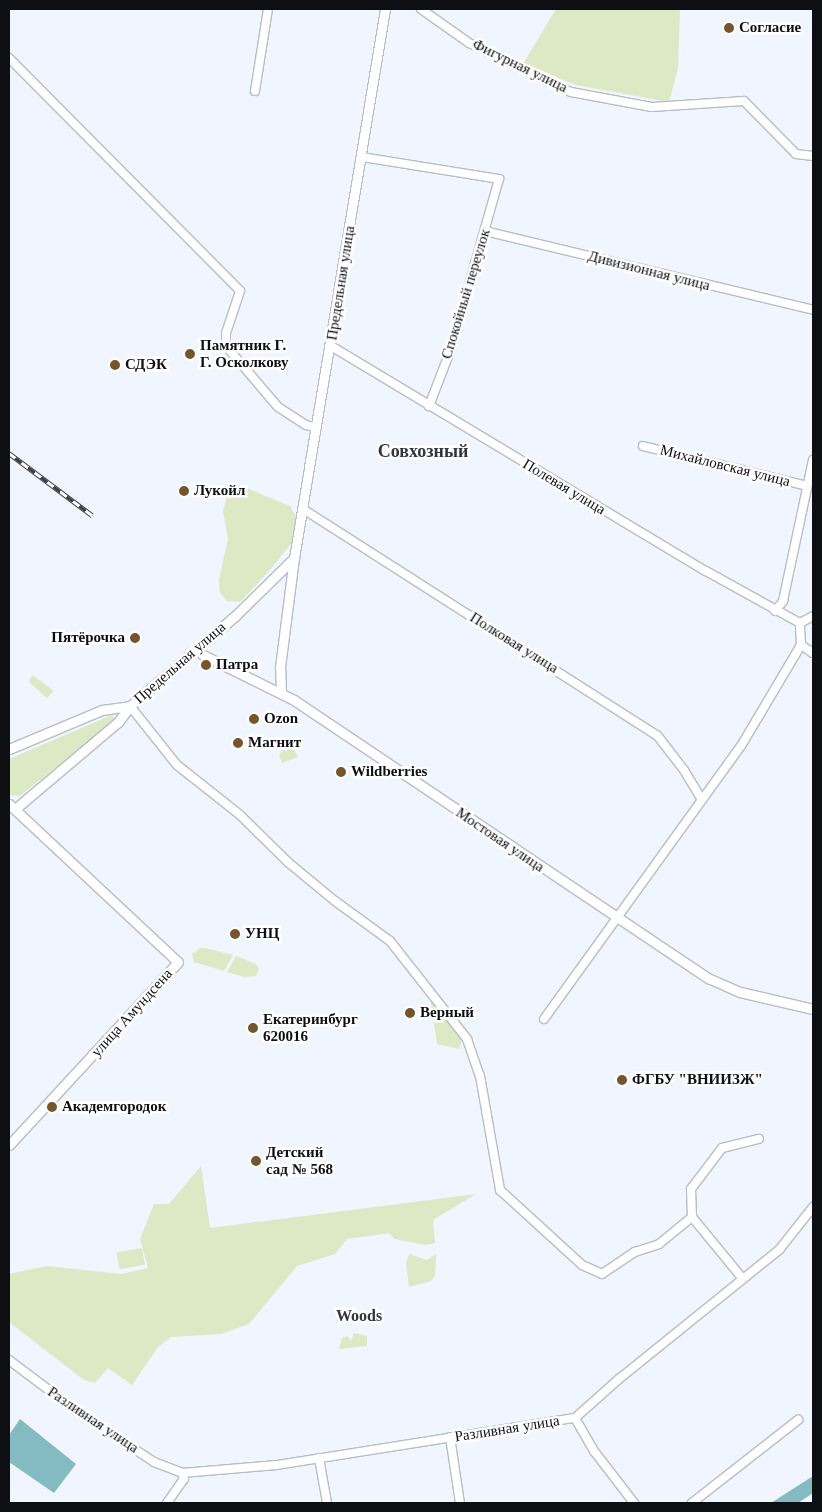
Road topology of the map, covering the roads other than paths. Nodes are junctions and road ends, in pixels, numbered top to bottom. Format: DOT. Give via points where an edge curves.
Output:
graph roads {
  1 [pos="268,9"];
  2 [pos="386,9"];
  3 [pos="422,9"];
  4 [pos="9,58"];
  5 [pos="256,91"];
  6 [pos="813,156"];
  7 [pos="362,157"];
  8 [pos="485,231"];
  9 [pos="813,310"];
  10 [pos="331,346"];
  11 [pos="429,406"];
  12 [pos="317,428"];
  13 [pos="643,446"];
  14 [pos="813,460"];
  15 [pos="807,486"];
  16 [pos="303,509"];
  17 [pos="294,558"];
  18 [pos="776,610"];
  19 [pos="813,616"];
  20 [pos="800,622"];
  21 [pos="802,645"];
  22 [pos="197,649"];
  23 [pos="813,653"];
  24 [pos="281,692"];
  25 [pos="130,706"];
  26 [pos="9,749"];
  27 [pos="702,800"];
  28 [pos="12,806"];
  29 [pos="617,919"];
  30 [pos="813,1009"];
  31 [pos="544,1019"];
  32 [pos="759,1138"];
  33 [pos="9,1145"];
  34 [pos="813,1207"];
  35 [pos="692,1217"];
  36 [pos="743,1279"];
  37 [pos="9,1360"];
  38 [pos="575,1418"];
  39 [pos="798,1420"];
  40 [pos="450,1437"];
  41 [pos="319,1458"];
  42 [pos="182,1473"];
  43 [pos="167,1503"];
  44 [pos="327,1503"];
  45 [pos="460,1503"];
  46 [pos="634,1503"];
  47 [pos="692,1503"];
  1 -- 5 [label="street"];
  2 -- 7 [label="street, Предельная улица"];
  3 -- 6 [label="street, Фигурная улица" via="469,43 571,92 652,108 744,101 796,154"];
  4 -- 12 [label="street" via="240,291 226,334 226,346 278,407 306,425"];
  7 -- 8 [label="street, Спокойный переулок" via="499,179"];
  7 -- 10 [label="street, Предельная улица"];
  8 -- 9 [label="street, Дивизионная улица"];
  8 -- 11 [label="street, Спокойный переулок" via="449,354"];
  10 -- 11 [label="street, Полевая улица"];
  10 -- 12 [label="street, Предельная улица"];
  11 -- 18 [label="street, Полевая улица"];
  12 -- 16 [label="street, Предельная улица"];
  13 -- 15 [label="street, Михайловская улица"];
  14 -- 15 [label="street"];
  15 -- 18 [label="street" via="783,601"];
  16 -- 17 [label="street, Предельная улица"];
  16 -- 27 [label="street, Полковая улица" via="657,735"];
  17 -- 22 [label="street, Предельная улица"];
  17 -- 24 [label="street, Предельная улица" via="280,667"];
  18 -- 20 [label="street, Полевая улица"];
  19 -- 20 [label="street"];
  20 -- 21 [label="street"];
  21 -- 23 [label="street"];
  21 -- 27 [label="street" via="741,746"];
  22 -- 24 [label="street, Мостовая улица" via="202,655"];
  22 -- 25 [label="street, Предельная улица"];
  24 -- 29 [label="street, Мостовая улица"];
  25 -- 26 [label="street, Предельная улица" via="102,710"];
  25 -- 28 [label="street, Предельная улица" via="118,722"];
  25 -- 35 [label="street" via="177,765 240,815 320,889 390,940 467,1039 480,1076 500,1190 582,1265 602,1274 635,1252 658,1244"];
  27 -- 29 [label="street"];
  28 -- 33 [label="street, улица Амундсена" via="178,962"];
  29 -- 30 [label="street, Мостовая улица" via="708,978 740,992"];
  29 -- 31 [label="street"];
  32 -- 35 [label="street" via="722,1148 691,1189"];
  34 -- 36 [label="street, Разливная улица" via="779,1250"];
  35 -- 36 [label="street"];
  36 -- 38 [label="street, Разливная улица" via="618,1379"];
  37 -- 42 [label="street, Разливная улица" via="74,1409 141,1453"];
  38 -- 40 [label="street, Разливная улица"];
  38 -- 46 [label="street" via="594,1451"];
  39 -- 47 [label="street"];
  40 -- 41 [label="street, Разливная улица"];
  40 -- 45 [label="street"];
  41 -- 42 [label="street, Разливная улица"];
  41 -- 44 [label="street"];
  42 -- 43 [label="street" via="184,1479"];
}
